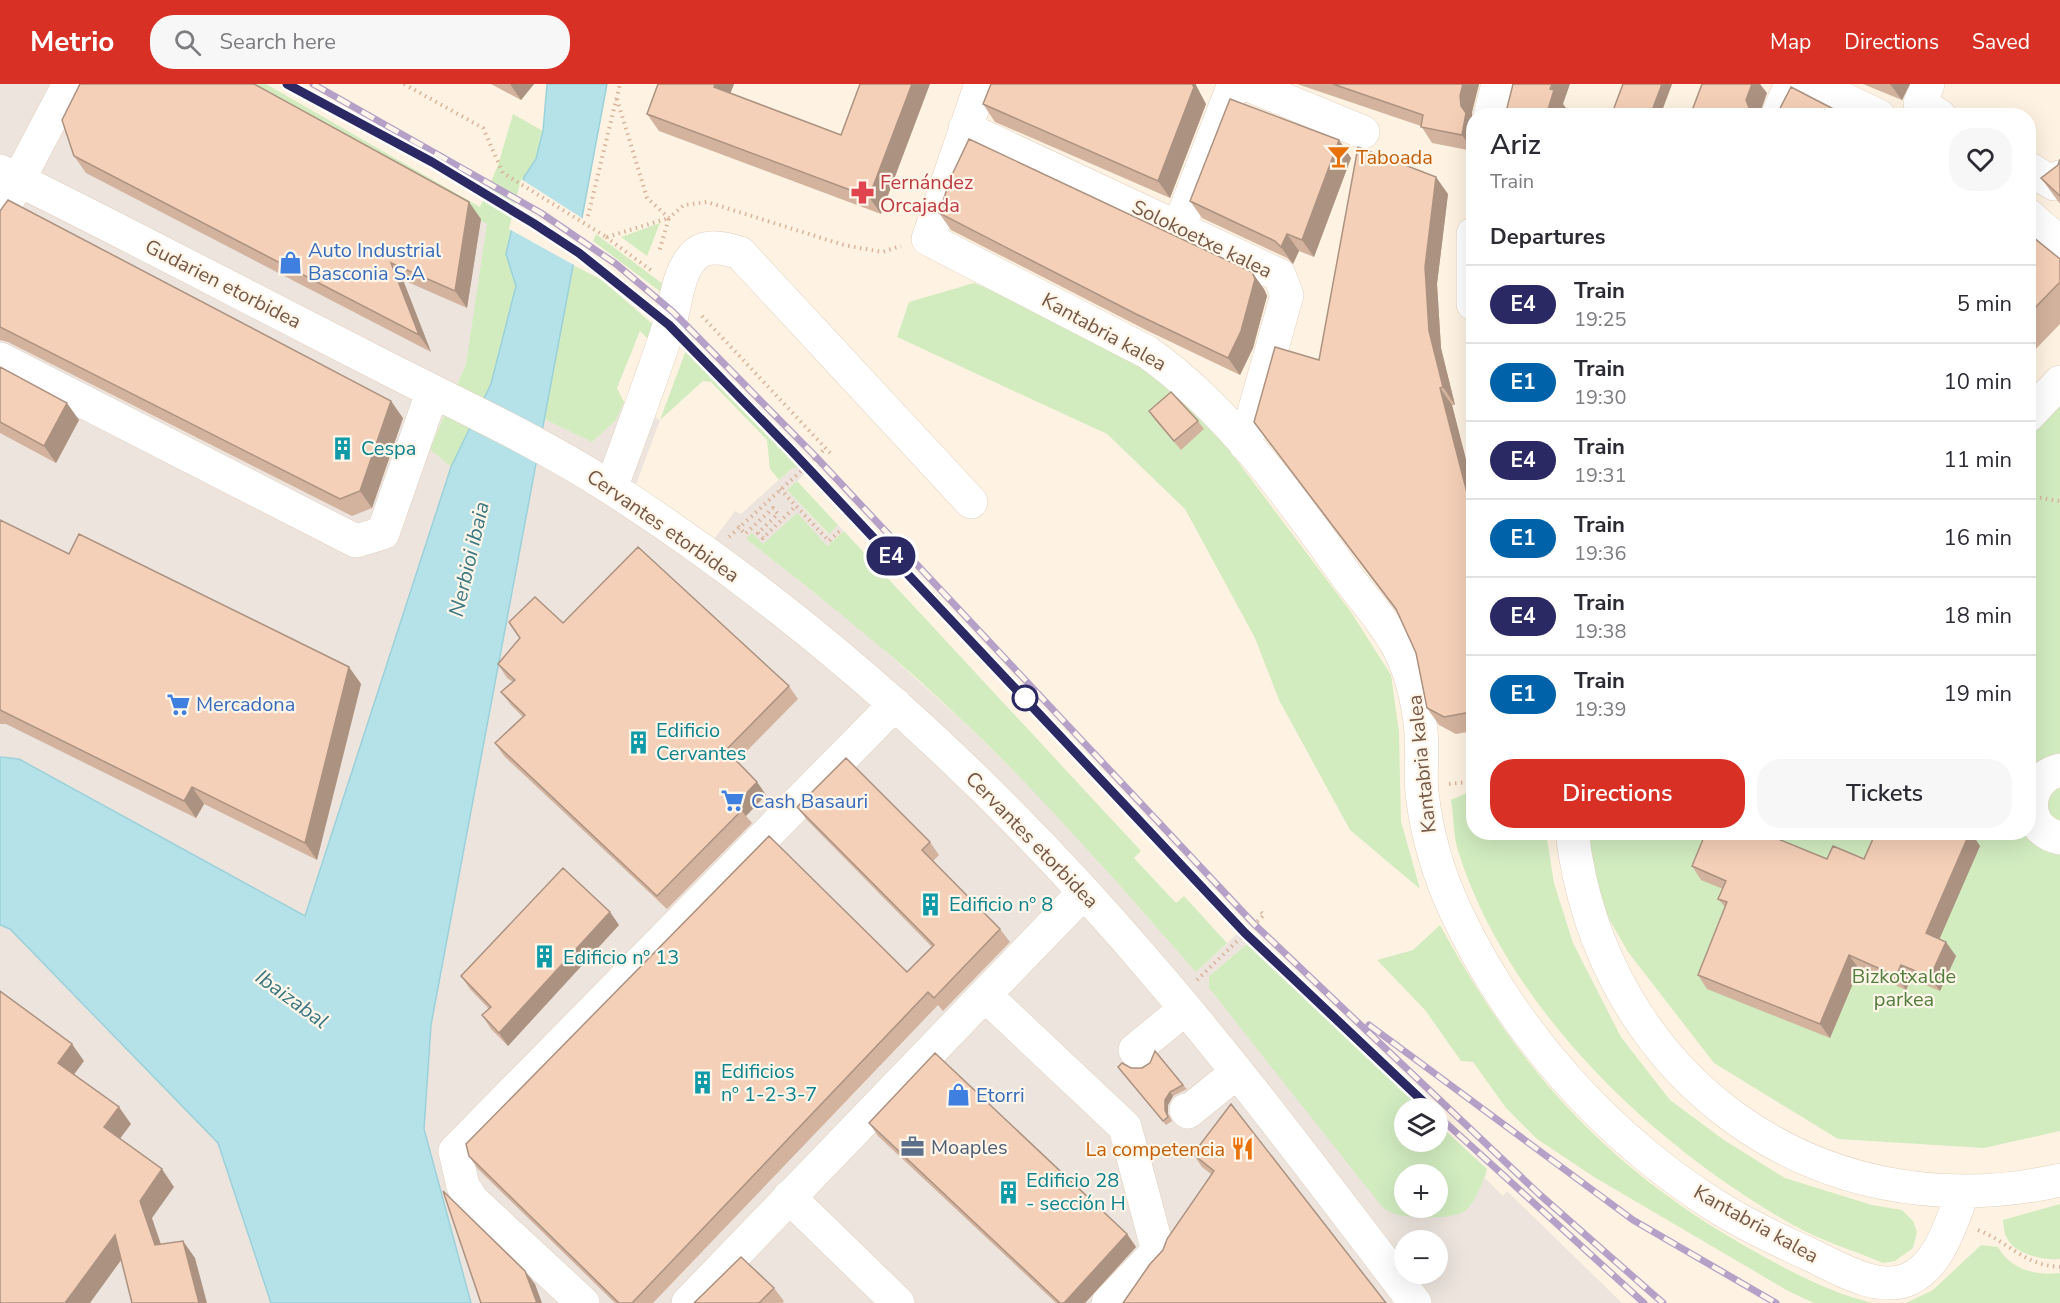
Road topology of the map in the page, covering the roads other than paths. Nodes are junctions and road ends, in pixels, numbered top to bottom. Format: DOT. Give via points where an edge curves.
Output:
graph roads {
  1 [pos="69,84"];
  2 [pos="981,84"];
  3 [pos="1234,84"];
  4 [pos="1246,84"];
  5 [pos="1498,84"];
  6 [pos="1791,84"];
  7 [pos="1812,84"];
  8 [pos="1928,84"];
  9 [pos="1492,108"];
  10 [pos="1780,108"];
  11 [pos="1862,108"];
  12 [pos="1928,108"];
  13 [pos="965,128"];
  14 [pos="1363,132"];
  15 [pos="2036,173"];
  16 [pos="9,176"];
  17 [pos="2060,177"];
  18 [pos="0,215"];
  19 [pos="2036,222"];
  20 [pos="1179,227"];
  21 [pos="2060,243"];
  22 [pos="0,359"];
  23 [pos="2060,382"];
  24 [pos="439,396"];
  25 [pos="2036,408"];
  26 [pos="1245,444"];
  27 [pos="568,461"];
  28 [pos="611,488"];
  29 [pos="971,502"];
  30 [pos="895,704"];
  31 [pos="2036,819"];
  32 [pos="2060,838"];
  33 [pos="1573,840"];
  34 [pos="1084,892"];
  35 [pos="984,995"];
  36 [pos="1181,1004"];
  37 [pos="1140,1055"];
  38 [pos="1236,1073"];
  39 [pos="1187,1111"];
  40 [pos="2060,1180"];
  41 [pos="789,1197"];
  42 [pos="1957,1207"];
  43 [pos="583,1303"];
  44 [pos="688,1303"];
  45 [pos="898,1303"];
  46 [pos="1108,1303"];
  47 [pos="1415,1303"];
  1 -- 16 [label="street"];
  2 -- 13 [label="street"];
  3 -- 20 [label="street"];
  4 -- 14 [label="street"];
  5 -- 9 [label="street"];
  6 -- 10 [label="street"];
  7 -- 11 [label="street"];
  8 -- 12 [label="street" via="1920,103"];
  13 -- 20 [label="street, Solokoetxe kalea"];
  13 -- 26 [label="street, Kantabria kalea" via="928,239 1147,352 1176,372"];
  15 -- 17 [label="street" via="2054,184"];
  16 -- 18 [label="street"];
  16 -- 24 [label="street, Gudarien etorbidea"];
  19 -- 21 [label="street"];
  20 -- 26 [label="street, Solokoetxe kalea" via="1279,275 1287,295"];
  22 -- 24 [label="street" via="356,541 382,533"];
  23 -- 25 [label="street"];
  24 -- 27 [label="street, Gudarien etorbidea"];
  26 -- 42 [label="street, Kantabria kalea" via="1286,489 1396,643 1415,694 1421,732 1422,789 1429,839 1440,875 1476,952 1566,1079 1640,1151 1720,1209 1828,1264 1887,1283 1907,1280 1925,1268"];
  27 -- 28 [label="street, Cervantes etorbidea"];
  28 -- 29 [label="street" via="686,267 694,255 707,248 722,247 740,254"];
  28 -- 30 [label="street, Cervantes etorbidea" via="712,557"];
  30 -- 34 [label="street, Cervantes etorbidea" via="1003,806"];
  30 -- 43 [label="street" via="455,1151 463,1186 472,1200"];
  31 -- 32 [label="street" via="2043,831"];
  33 -- 42 [label="street" via="1584,898 1611,973 1650,1035 1680,1071 1751,1130 1827,1168 1916,1190"];
  34 -- 35 [label="street"];
  34 -- 36 [label="street, Cervantes etorbidea"];
  35 -- 41 [label="street"];
  35 -- 46 [label="street" via="1125,1127 1158,1251"];
  36 -- 37 [label="street" via="1136,1050"];
  36 -- 38 [label="street, Cervantes etorbidea"];
  38 -- 39 [label="street"];
  38 -- 47 [label="street, Cervantes etorbidea"];
  40 -- 42 [label="street"];
  41 -- 44 [label="street"];
  41 -- 45 [label="street"];
}
